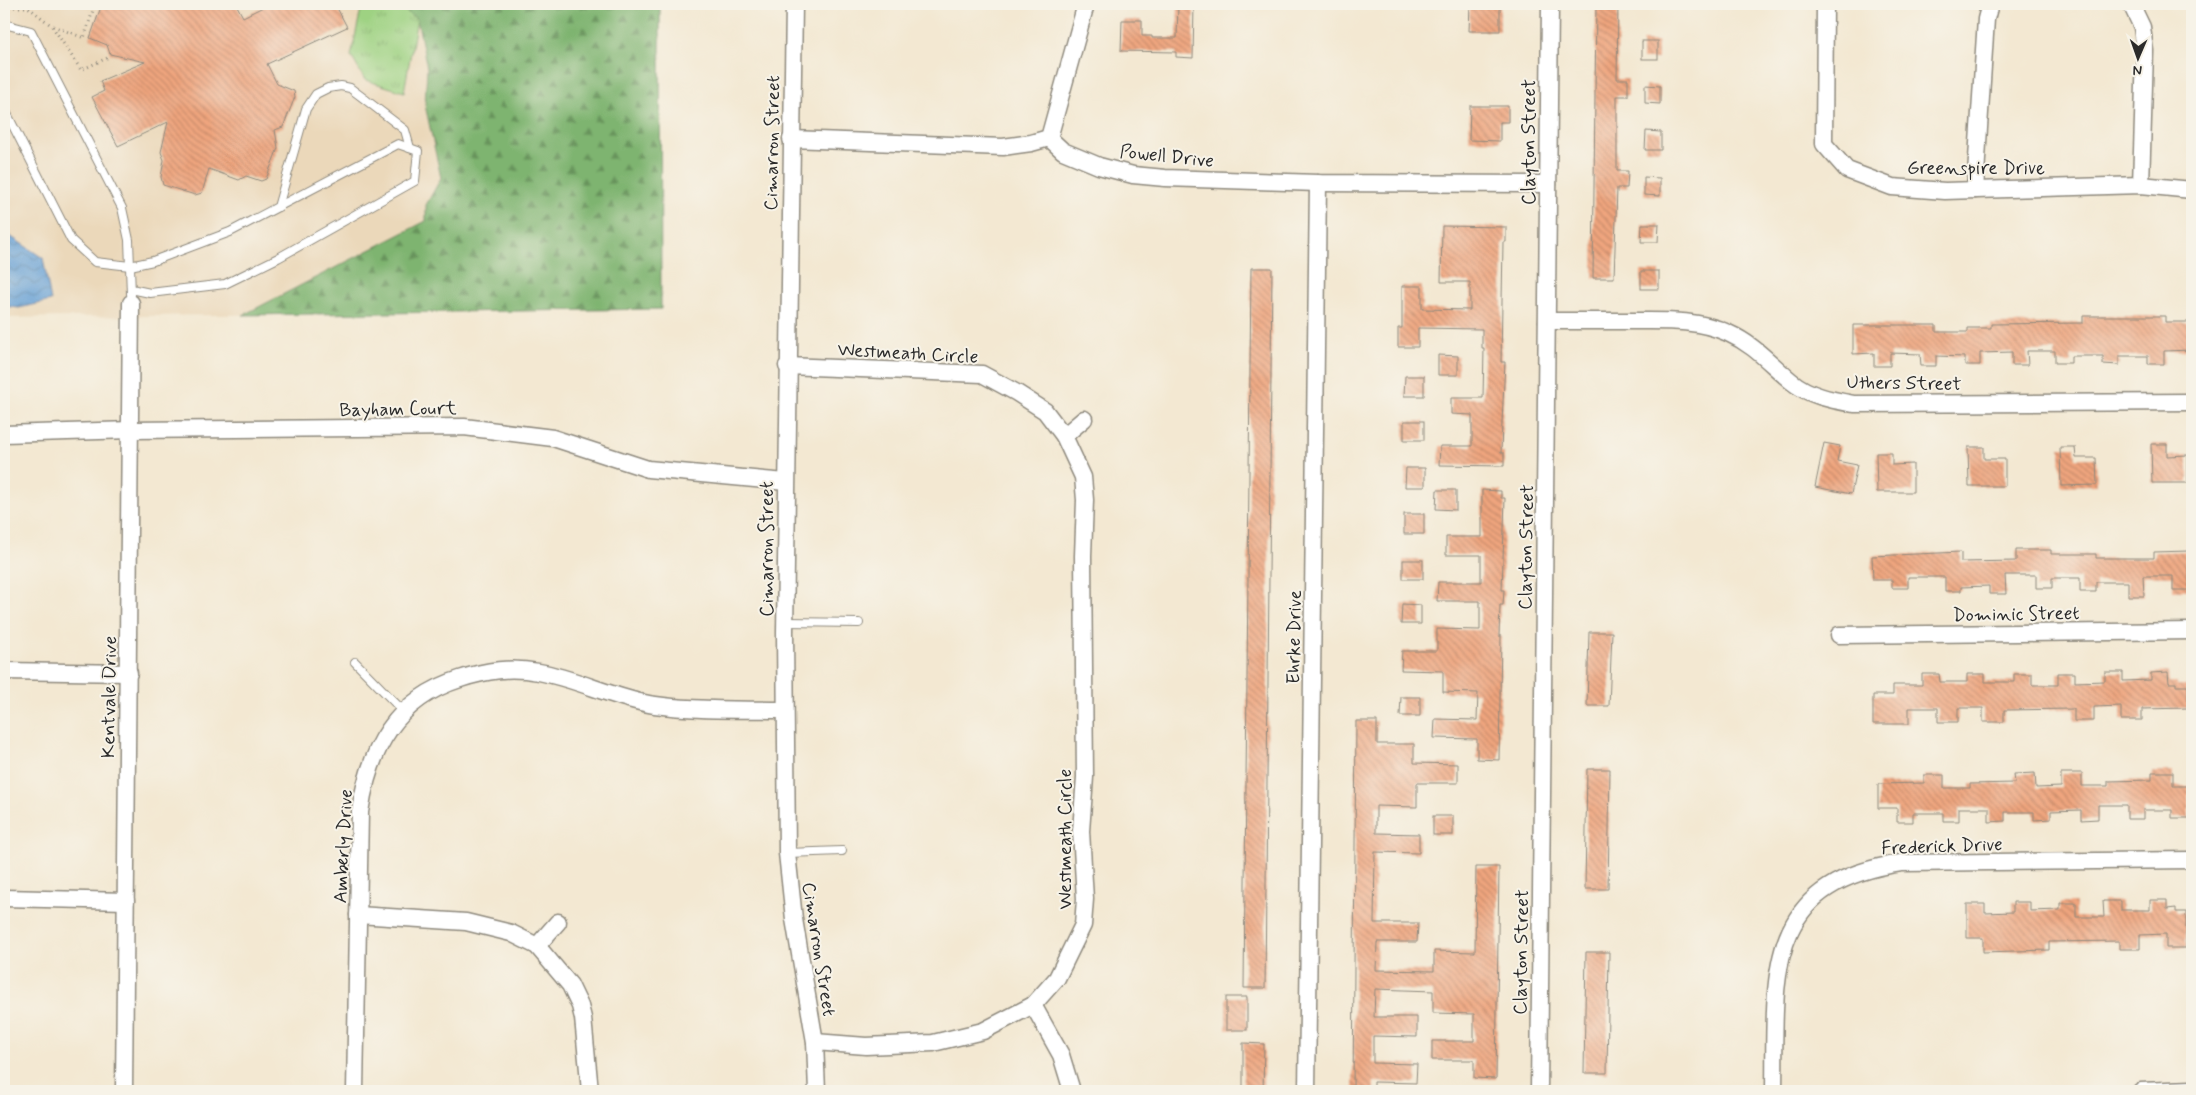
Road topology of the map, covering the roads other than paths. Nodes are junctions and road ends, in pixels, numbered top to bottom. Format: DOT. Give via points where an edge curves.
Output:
graph roads {
  1 [pos="794,4"];
  2 [pos="1086,4"];
  3 [pos="1550,4"];
  4 [pos="1825,4"];
  5 [pos="1990,4"];
  6 [pos="2131,4"];
  7 [pos="4,24"];
  8 [pos="4,108"];
  9 [pos="1049,138"];
  10 [pos="792,139"];
  11 [pos="410,148"];
  12 [pos="1318,183"];
  13 [pos="1548,184"];
  14 [pos="2141,185"];
  15 [pos="1975,190"];
  16 [pos="2192,190"];
  17 [pos="278,207"];
  18 [pos="130,266"];
  19 [pos="131,296"];
  20 [pos="1547,321"];
  21 [pos="787,366"];
  22 [pos="2192,402"];
  23 [pos="1084,419"];
  24 [pos="131,430"];
  25 [pos="4,434"];
  26 [pos="1064,436"];
  27 [pos="786,482"];
  28 [pos="786,622"];
  29 [pos="859,623"];
  30 [pos="2192,631"];
  31 [pos="1839,635"];
  32 [pos="355,662"];
  33 [pos="4,672"];
  34 [pos="129,673"];
  35 [pos="784,710"];
  36 [pos="403,711"];
  37 [pos="842,851"];
  38 [pos="787,853"];
  39 [pos="2192,860"];
  40 [pos="4,898"];
  41 [pos="126,900"];
  42 [pos="358,915"];
  43 [pos="558,922"];
  44 [pos="537,946"];
  45 [pos="1033,1005"];
  46 [pos="815,1042"];
  47 [pos="2192,1089"];
  48 [pos="124,1091"];
  49 [pos="355,1091"];
  50 [pos="590,1091"];
  51 [pos="817,1091"];
  52 [pos="1072,1091"];
  53 [pos="1307,1091"];
  54 [pos="1538,1091"];
  55 [pos="1774,1091"];
  56 [pos="2141,1091"];
  1 -- 10 [label="street, Cimarron Street"];
  2 -- 9 [label="street"];
  3 -- 13 [label="street, Clayton Street"];
  4 -- 15 [label="street, Greenspire Drive" via="1824,144 1847,170 1892,187"];
  5 -- 15 [label="street" via="1986,19"];
  6 -- 14 [label="street" via="2142,28 2145,52"];
  7 -- 18 [label="lane" via="31,31 122,208 129,240"];
  8 -- 18 [label="lane" via="71,240 95,262"];
  9 -- 10 [label="street" via="1003,147"];
  9 -- 12 [label="street, Powell Drive" via="1063,151 1099,166 1133,175"];
  10 -- 21 [label="street, Cimarron Street"];
  11 -- 17 [label="lane" via="398,144"];
  11 -- 17 [label="lane" via="406,130 350,88 328,88 316,94 306,110"];
  11 -- 19 [label="lane" via="418,151 415,181 278,258 225,284"];
  12 -- 13 [label="street, Powell Drive"];
  12 -- 53 [label="street, Ehrke Drive"];
  13 -- 20 [label="street, Clayton Street"];
  14 -- 15 [label="street, Greenspire Drive"];
  14 -- 16 [label="street, Greenspire Drive"];
  17 -- 18 [label="lane" via="230,232 153,261"];
  18 -- 19 [label="lane"];
  19 -- 24 [label="street, Kentvale Drive"];
  20 -- 22 [label="street, Uthers Street" via="1664,321 1711,326 1743,340 1792,382 1812,393 1854,404"];
  20 -- 54 [label="street, Clayton Street"];
  21 -- 26 [label="street, Westmeath Circle" via="982,374 1044,411"];
  21 -- 27 [label="street, Cimarron Street"];
  23 -- 26 [label="street"];
  24 -- 25 [label="street, Bayham Court"];
  24 -- 27 [label="street, Bayham Court" via="464,427 553,438 648,469"];
  24 -- 34 [label="street, Kentvale Drive"];
  26 -- 45 [label="street, Westmeath Circle" via="1083,477 1085,500 1085,777 1081,831 1086,899 1082,925 1071,952 1057,978"];
  27 -- 28 [label="street, Cimarron Street"];
  28 -- 29 [label="lane"];
  28 -- 35 [label="street, Cimarron Street"];
  30 -- 31 [label="street, Dominic Street"];
  32 -- 36 [label="lane"];
  33 -- 34 [label="street"];
  34 -- 41 [label="street, Kentvale Drive"];
  35 -- 36 [label="street, Amberly Drive" via="656,705 541,672 500,669 450,682 428,692"];
  35 -- 38 [label="street, Cimarron Street"];
  36 -- 42 [label="street, Amberly Drive" via="373,759 362,793"];
  37 -- 38 [label="lane"];
  38 -- 46 [label="street, Cimarron Street" via="794,919"];
  39 -- 55 [label="street, Frederick Drive" via="1901,863 1876,866 1829,887 1802,912 1791,928 1779,961"];
  40 -- 41 [label="street"];
  41 -- 48 [label="street, Kentvale Drive"];
  42 -- 44 [label="street" via="466,922 511,933"];
  42 -- 49 [label="street, Amberly Drive"];
  43 -- 44 [label="street"];
  44 -- 50 [label="street" via="570,985 580,1006"];
  45 -- 46 [label="street, Westmeath Circle" via="983,1031 933,1043 866,1046"];
  45 -- 52 [label="street" via="1061,1055"];
  46 -- 51 [label="street, Cimarron Street"];
  47 -- 56 [label="street"];
}
